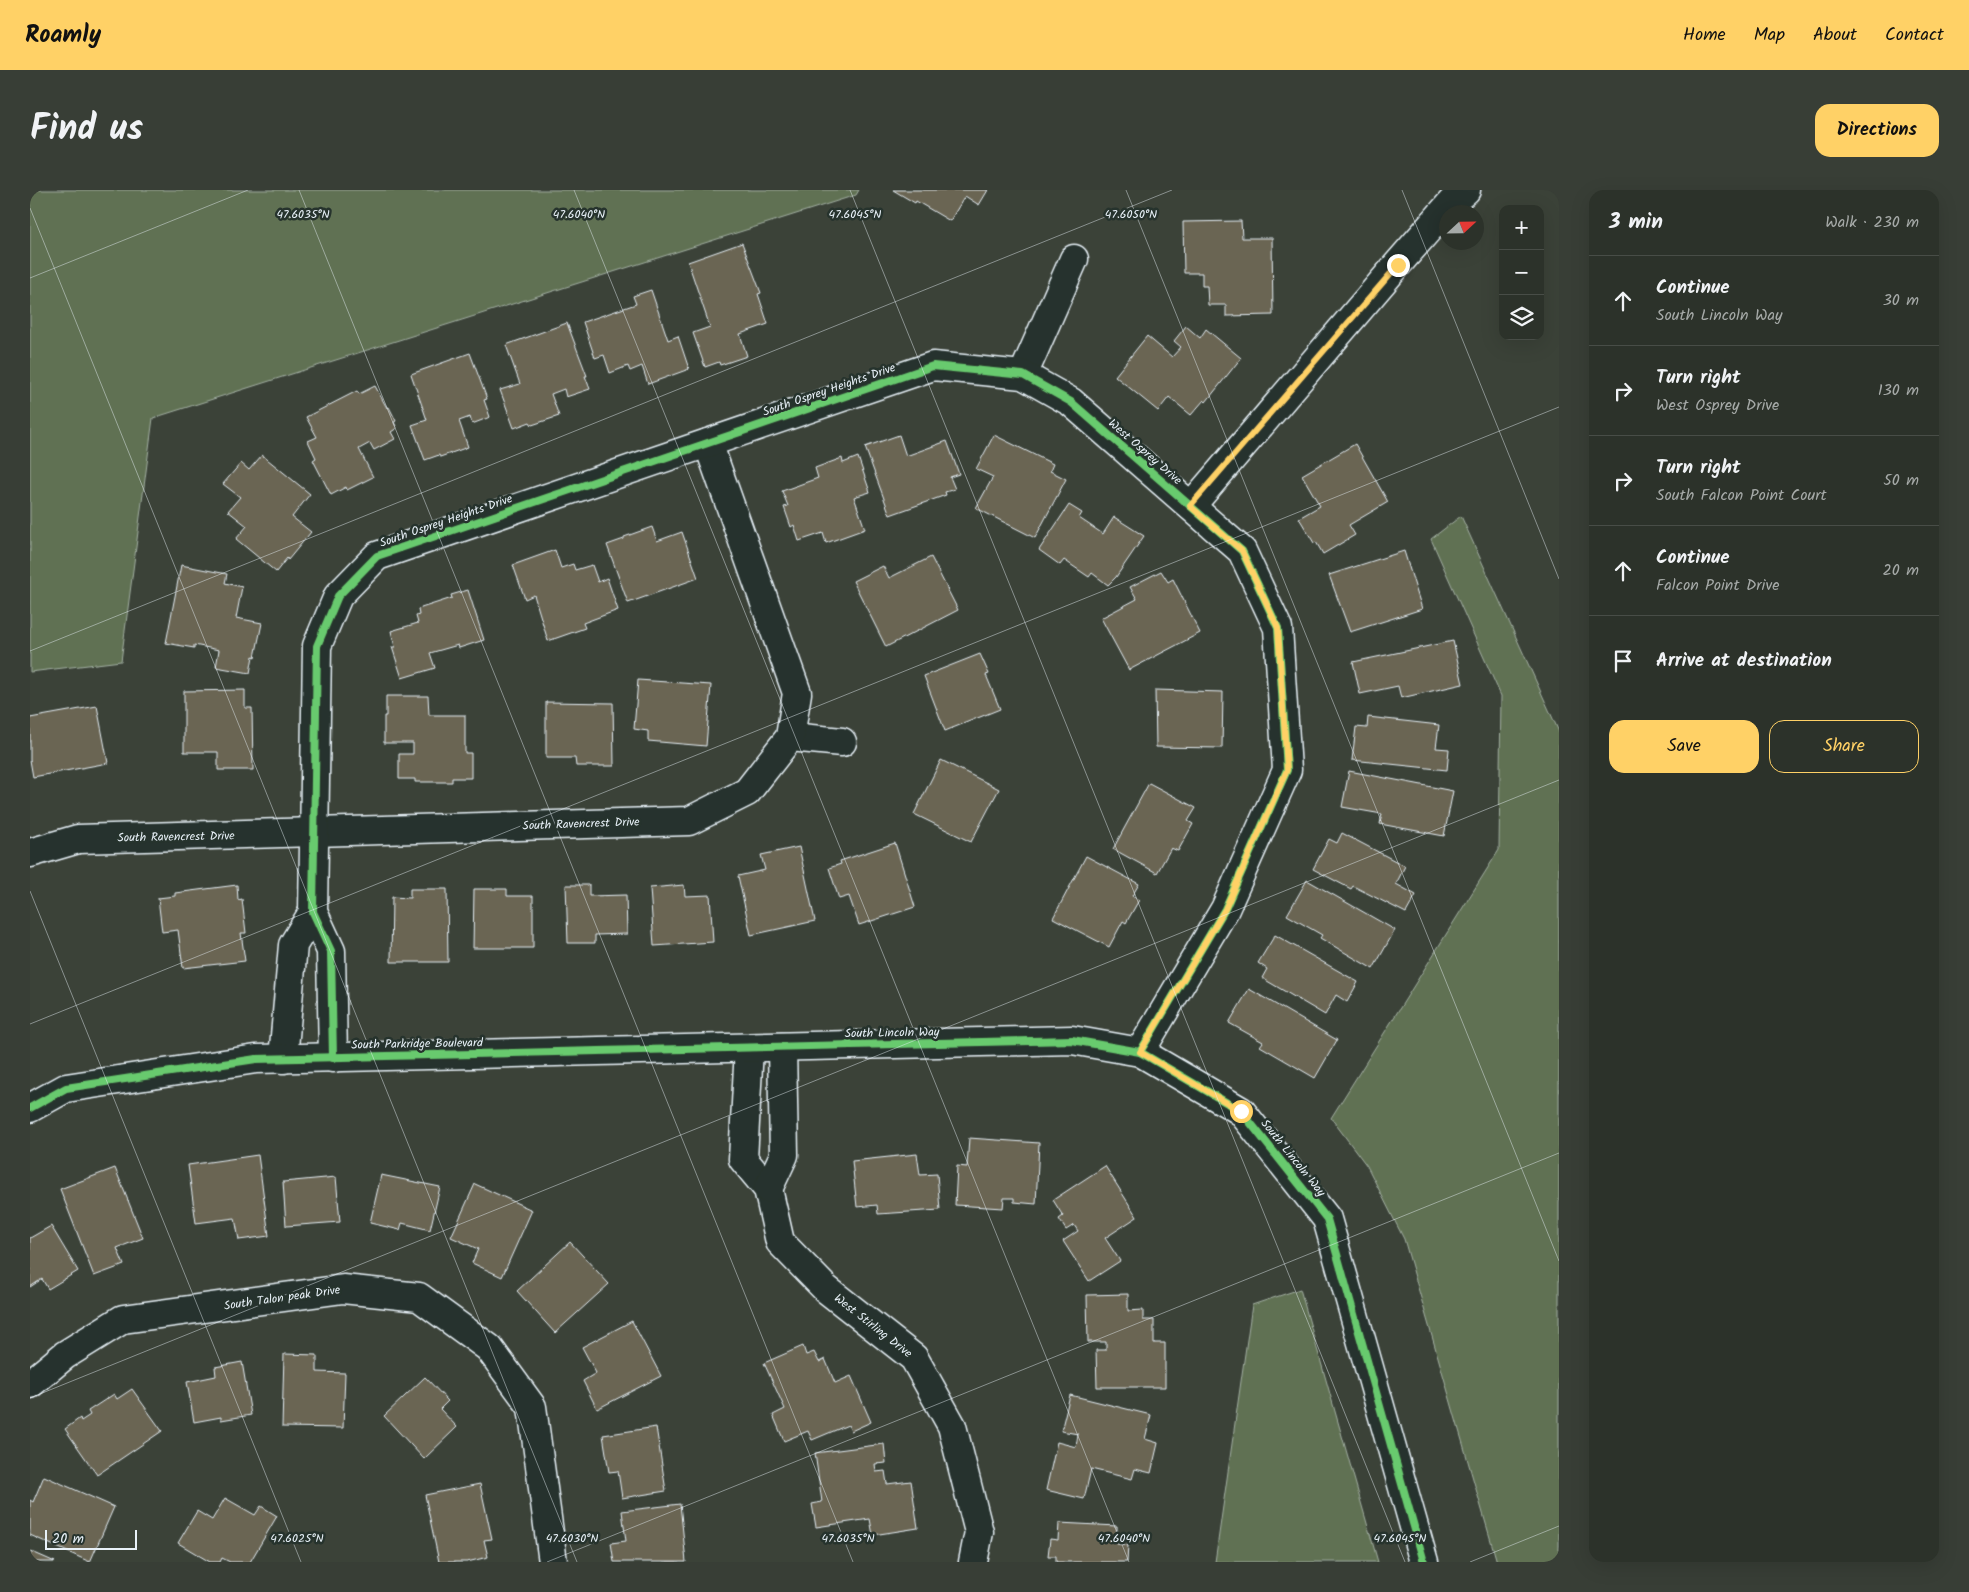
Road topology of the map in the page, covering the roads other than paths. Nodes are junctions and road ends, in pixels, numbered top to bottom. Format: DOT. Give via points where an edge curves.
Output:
graph roads {
  1 [pos="1466,190"];
  2 [pos="1074,259"];
  3 [pos="1023,375"];
  4 [pos="708,443"];
  5 [pos="1190,506"];
  6 [pos="790,737"];
  7 [pos="842,742"];
  8 [pos="315,833"];
  9 [pos="30,853"];
  10 [pos="313,912"];
  11 [pos="782,1047"];
  12 [pos="749,1048"];
  13 [pos="1140,1052"];
  14 [pos="333,1058"];
  15 [pos="283,1059"];
  16 [pos="30,1108"];
  17 [pos="768,1189"];
  18 [pos="30,1384"];
  19 [pos="553,1562"];
  20 [pos="973,1562"];
  21 [pos="1424,1562"];
  1 -- 5 [label="street" via="1452,202"];
  2 -- 3 [label="street"];
  3 -- 4 [label="street, South Osprey Heights Drive" via="933,366"];
  3 -- 5 [label="street, West Osprey Drive" via="1071,402"];
  4 -- 6 [label="street, South Ravencrest Drive" via="798,693"];
  4 -- 8 [label="street, South Osprey Heights Drive" via="377,556 338,596 317,646"];
  5 -- 13 [label="street, West Osprey Drive" via="1242,551 1278,628 1287,770 1225,909"];
  6 -- 7 [label="street"];
  6 -- 8 [label="street, South Ravencrest Drive" via="747,792 689,820"];
  8 -- 9 [label="street, South Ravencrest Drive" via="78,839"];
  8 -- 10 [label="street, South Osprey Heights Drive"];
  10 -- 14 [label="street, South Osprey Heights Drive" via="331,951"];
  10 -- 15 [label="street, South Osprey Heights Drive" via="293,945"];
  11 -- 12 [label="street, South Parkridge Boulevard"];
  11 -- 13 [label="street, South Lincoln Way" via="1072,1040"];
  11 -- 17 [label="street" via="784,1155"];
  12 -- 14 [label="street, South Parkridge Boulevard"];
  12 -- 17 [label="street" via="743,1159"];
  13 -- 21 [label="street, South Lincoln Way" via="1241,1111 1327,1219"];
  14 -- 15 [label="street, South Parkridge Boulevard"];
  15 -- 16 [label="street, South Parkridge Boulevard" via="256,1059 66,1088"];
  17 -- 20 [label="street, West Stirling Drive" via="780,1242 826,1289 914,1358 952,1426 979,1532"];
  18 -- 19 [label="street, South Talon peak Drive" via="65,1355 123,1320 343,1289 419,1297 489,1348 532,1407"];
}
